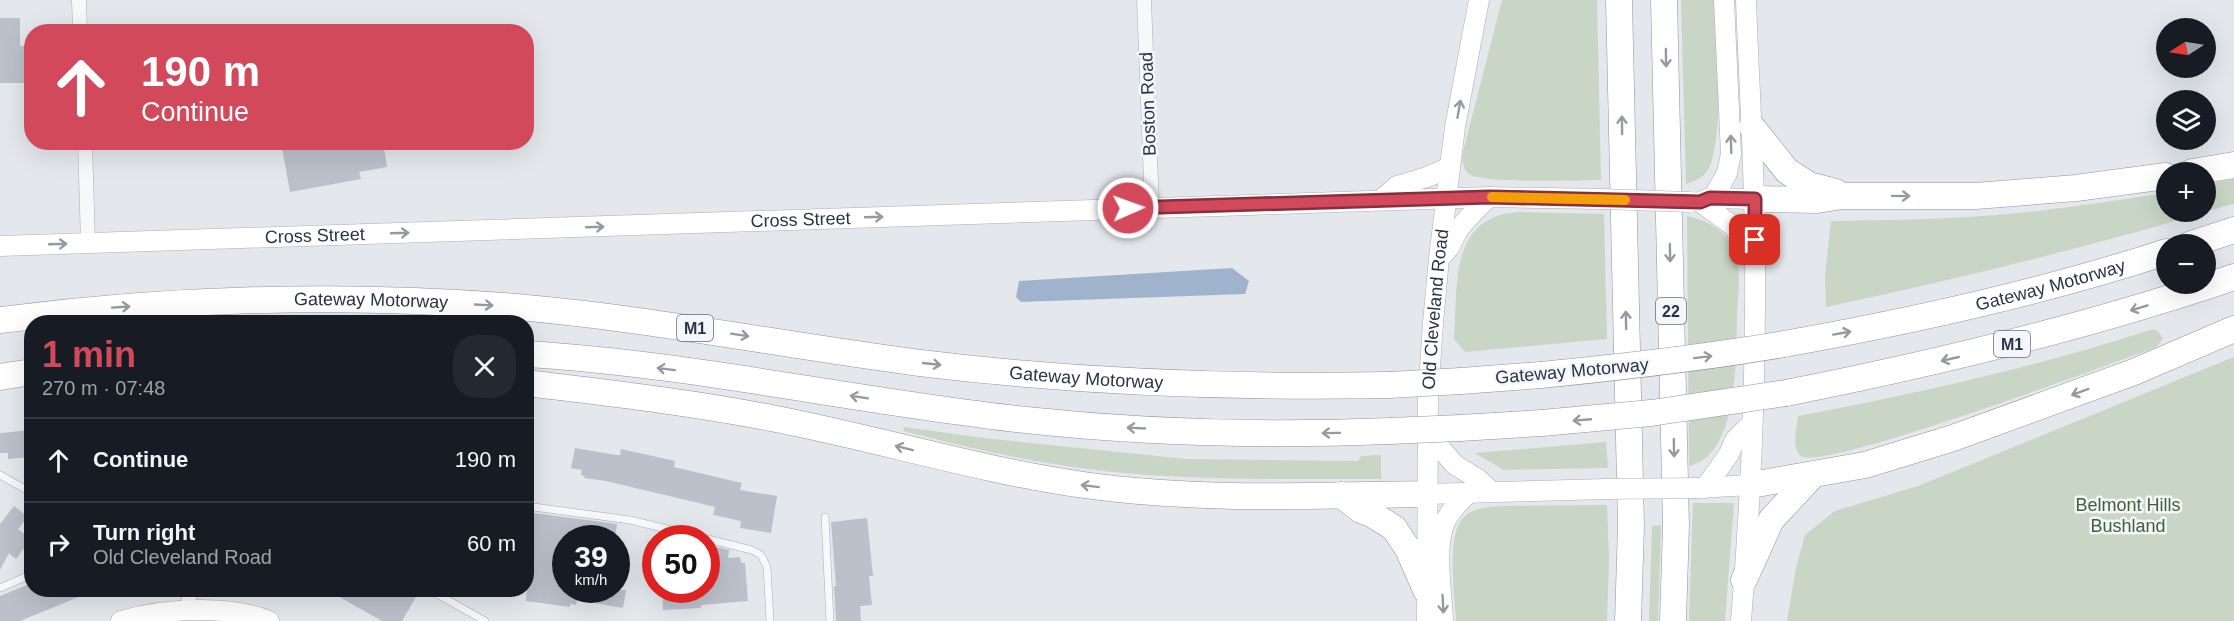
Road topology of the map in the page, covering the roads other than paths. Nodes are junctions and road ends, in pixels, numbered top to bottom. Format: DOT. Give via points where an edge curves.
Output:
graph roads {
  1 [pos="79,0"];
  2 [pos="1144,0"];
  3 [pos="1479,0"];
  4 [pos="1619,0"];
  5 [pos="1664,0"];
  6 [pos="1724,0"];
  7 [pos="1746,0"];
  8 [pos="80,24"];
  9 [pos="1752,127"];
  10 [pos="85,150"];
  11 [pos="2234,165"];
  12 [pos="1450,167"];
  13 [pos="2216,168"];
  14 [pos="2156,177"];
  15 [pos="1842,195"];
  16 [pos="1489,197"];
  17 [pos="1446,198"];
  18 [pos="1755,199"];
  19 [pos="1381,200"];
  20 [pos="1701,201"];
  21 [pos="1152,208"];
  22 [pos="2234,230"];
  23 [pos="2216,236"];
  24 [pos="88,243"];
  25 [pos="0,246"];
  26 [pos="2156,255"];
  27 [pos="1439,258"];
  28 [pos="1755,260"];
  29 [pos="2234,277"];
  30 [pos="46,315"];
  31 [pos="24,317"];
  32 [pos="0,320"];
  33 [pos="2234,329"];
  34 [pos="534,355"];
  35 [pos="24,373"];
  36 [pos="0,376"];
  37 [pos="534,384"];
  38 [pos="1752,423"];
  39 [pos="1428,434"];
  40 [pos="0,475"];
  41 [pos="1812,476"];
  42 [pos="1751,485"];
  43 [pos="24,488"];
  44 [pos="1701,488"];
  45 [pos="1491,491"];
  46 [pos="1469,492"];
  47 [pos="1427,494"];
  48 [pos="1341,495"];
  49 [pos="534,507"];
  50 [pos="825,517"];
  51 [pos="24,578"];
  52 [pos="1744,580"];
  53 [pos="0,588"];
  54 [pos="1426,590"];
  55 [pos="189,597"];
  56 [pos="442,597"];
  57 [pos="190,610"];
  58 [pos="122,621"];
  59 [pos="269,621"];
  60 [pos="485,621"];
  61 [pos="770,621"];
  62 [pos="830,621"];
  63 [pos="1427,621"];
  64 [pos="1443,621"];
  65 [pos="1628,621"];
  66 [pos="1673,621"];
  67 [pos="1741,621"];
  1 -- 8 [label="street"];
  2 -- 21 [label="street, Boston Road"];
  12 -- 3 [label="main road, Old Cleveland Road, one-way"];
  65 -- 4 [label="highway, one-way" via="1631,526"];
  5 -- 66 [label="highway, 22, one-way" via="1676,514"];
  20 -- 6 [label="main road, one-way" via="1727,173 1731,154"];
  7 -- 9 [label="main road"];
  9 -- 15 [label="highway" via="1786,171 1809,185"];
  9 -- 18 [label="main road"];
  10 -- 24 [label="street"];
  11 -- 13 [label="highway"];
  12 -- 17 [label="main road, Old Cleveland Road"];
  12 -- 19 [label="main road" via="1397,186"];
  15 -- 14 [label="highway, one-way" via="1976,196"];
  15 -- 18 [label="highway" via="1817,200"];
  16 -- 17 [label="main road, Cross Street"];
  16 -- 20 [label="main road, Cross Street, bridge"];
  16 -- 27 [label="main road" via="1458,231 1450,250"];
  17 -- 19 [label="main road, Cross Street"];
  17 -- 27 [label="main road, Old Cleveland Road"];
  18 -- 20 [label="main road, Cross Street"];
  18 -- 28 [label="main road"];
  19 -- 21 [label="main road, Cross Street"];
  20 -- 28 [label="main road" via="1733,226"];
  24 -- 21 [label="main road, Cross Street, one-way"];
  22 -- 23 [label="highway"];
  25 -- 24 [label="main road, Cross Street, one-way"];
  30 -- 26 [label="highway, Gateway Motorway / M1, one-way, bridge" via="220,302 426,302 641,320 1009,372 1223,385 1389,385 1659,363 1784,344 1947,312"];
  27 -- 39 [label="main road, Old Cleveland Road"];
  28 -- 38 [label="main road"];
  29 -- 34 [label="highway, M1, one-way, bridge" via="2011,344 1786,393 1651,412 1460,428 1245,433 1028,420 674,370"];
  32 -- 31 [label="highway, Gateway Motorway / M1, one-way, bridge"];
  33 -- 41 [label="highway, one-way" via="2134,372 1997,423 1865,465"];
  35 -- 36 [label="highway"];
  48 -- 37 [label="highway, one-way" via="1211,496 1086,486 961,463 771,418"];
  38 -- 42 [label="main road"];
  38 -- 44 [label="main road"];
  39 -- 45 [label="main road" via="1455,465"];
  39 -- 47 [label="main road, Old Cleveland Road"];
  40 -- 43 [label="lane"];
  41 -- 42 [label="highway"];
  41 -- 52 [label="highway" via="1771,520"];
  42 -- 44 [label="main road"];
  42 -- 52 [label="main road"];
  44 -- 45 [label="main road, bridge"];
  45 -- 46 [label="main road"];
  46 -- 47 [label="main road"];
  46 -- 64 [label="main road, one-way" via="1443,528"];
  47 -- 48 [label="highway"];
  47 -- 54 [label="main road, Old Cleveland Road"];
  48 -- 54 [label="highway" via="1394,528"];
  49 -- 61 [label="lane" via="630,520 752,550 761,555 767,567"];
  50 -- 62 [label="lane"];
  51 -- 53 [label="lane"];
  52 -- 67 [label="main road"];
  54 -- 63 [label="main road, Old Cleveland Road"];
  55 -- 57 [label="street"];
  56 -- 60 [label="lane"];
  57 -- 58 [label="main road"];
  57 -- 59 [label="main road"];
}
